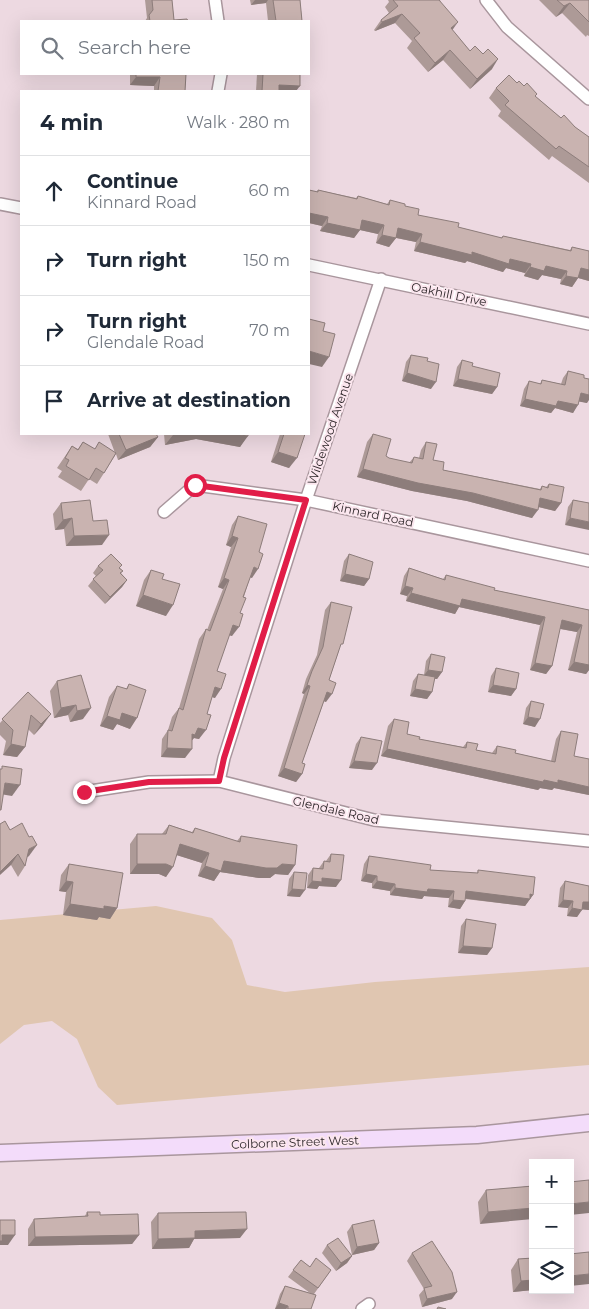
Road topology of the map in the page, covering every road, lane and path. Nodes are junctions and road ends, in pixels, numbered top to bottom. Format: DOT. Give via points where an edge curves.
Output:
graph roads {
  1 [pos="215,0"];
  2 [pos="486,0"];
  3 [pos="218,20"];
  4 [pos="221,75"];
  5 [pos="218,90"];
  6 [pos="589,99"];
  7 [pos="0,204"];
  8 [pos="20,208"];
  9 [pos="310,265"];
  10 [pos="381,278"];
  11 [pos="589,324"];
  12 [pos="306,500"];
  13 [pos="164,512"];
  14 [pos="589,561"];
  15 [pos="219,781"];
  16 [pos="84,792"];
  17 [pos="589,841"];
  18 [pos="589,1123"];
  19 [pos="0,1153"];
  1 -- 3 [label="street"];
  2 -- 6 [label="street" via="507,27"];
  4 -- 5 [label="street"];
  7 -- 8 [label="street"];
  9 -- 10 [label="street, Oakhill Drive"];
  10 -- 11 [label="street, Oakhill Drive"];
  10 -- 12 [label="street, Wildewood Avenue"];
  12 -- 13 [label="street, Kinnard Road" via="195,485"];
  12 -- 14 [label="street, Kinnard Road"];
  12 -- 15 [label="street, Wildewood Avenue"];
  15 -- 16 [label="street, Glendale Road" via="149,782"];
  15 -- 17 [label="street, Glendale Road" via="374,820"];
  18 -- 19 [label="main road, Colborne Street West" via="477,1135"];
}
